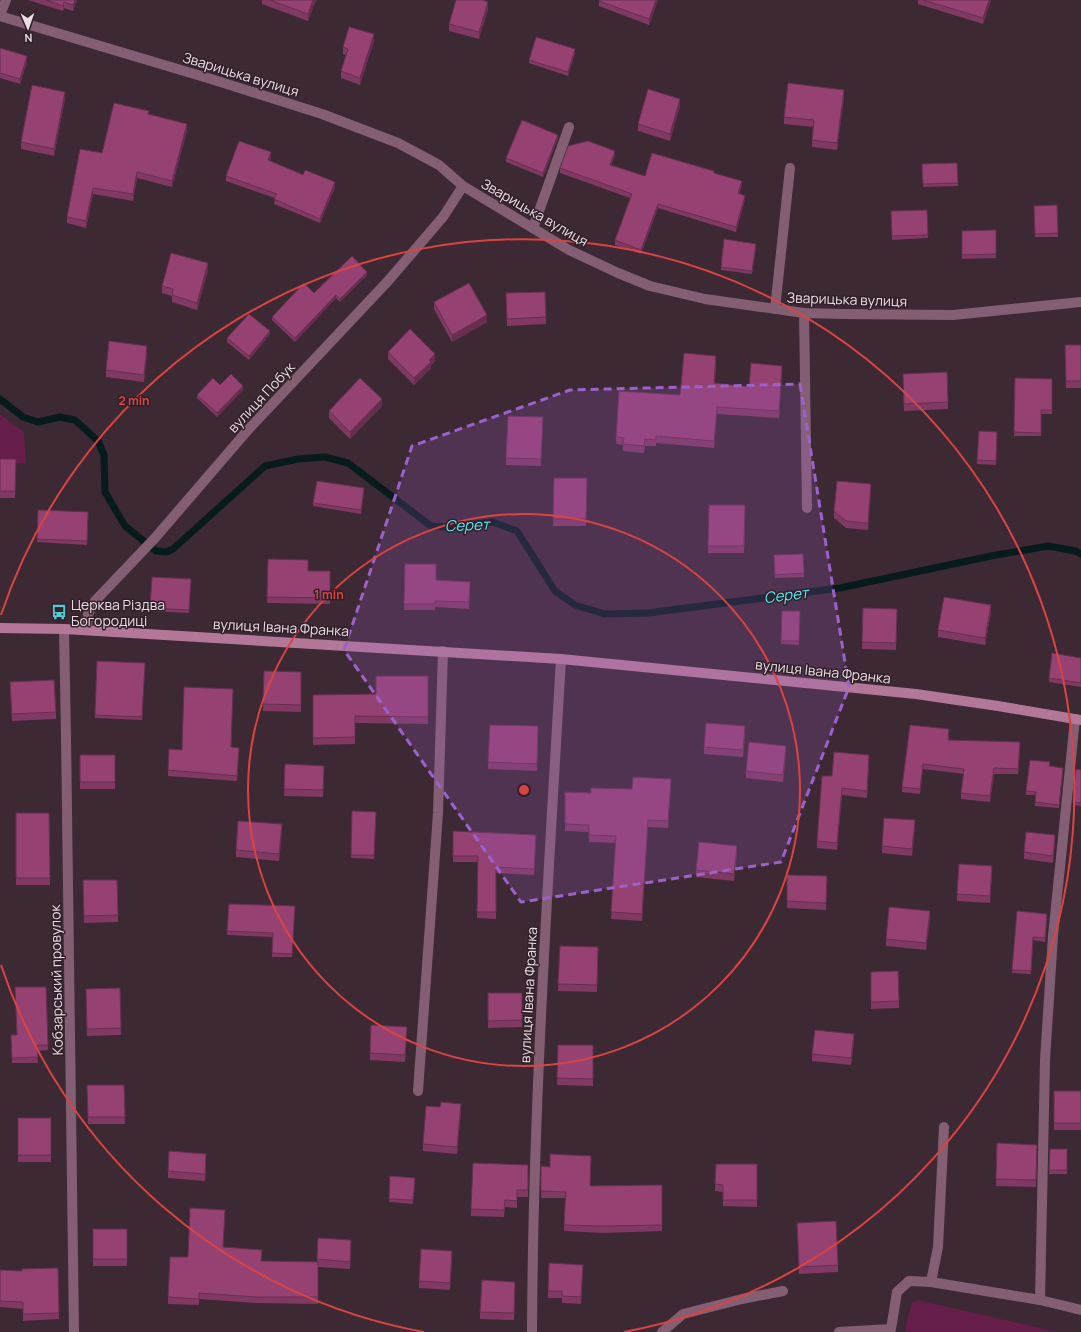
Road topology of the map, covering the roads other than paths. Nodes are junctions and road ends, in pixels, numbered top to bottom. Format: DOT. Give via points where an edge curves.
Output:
graph roads {
  1 [pos="6,0"];
  2 [pos="0,15"];
  3 [pos="569,127"];
  4 [pos="790,168"];
  5 [pos="464,186"];
  6 [pos="532,228"];
  7 [pos="1081,302"];
  8 [pos="776,309"];
  9 [pos="804,312"];
  10 [pos="807,508"];
  11 [pos="0,628"];
  12 [pos="64,628"];
  13 [pos="87,630"];
  14 [pos="443,651"];
  15 [pos="561,659"];
  16 [pos="1078,719"];
  17 [pos="418,1091"];
  18 [pos="944,1127"];
  19 [pos="931,1282"];
  20 [pos="783,1291"];
  21 [pos="1040,1300"];
  22 [pos="1081,1310"];
  23 [pos="891,1330"];
  24 [pos="74,1332"];
  25 [pos="532,1332"];
  26 [pos="662,1332"];
  27 [pos="839,1332"];
  1 -- 2 [label="street"];
  2 -- 5 [label="street, Зварицька вулиця" via="322,114 398,143 439,166"];
  3 -- 6 [label="street"];
  4 -- 8 [label="street"];
  5 -- 6 [label="street, Зварицька вулиця"];
  5 -- 13 [label="street, вулиця Побук" via="442,218 388,281 95,601 88,614"];
  6 -- 8 [label="street, Зварицька вулиця" via="569,250 650,286 705,299"];
  7 -- 9 [label="street, Зварицька вулиця" via="953,315"];
  8 -- 9 [label="street, Зварицька вулиця"];
  9 -- 10 [label="street"];
  11 -- 12 [label="main road, вулиця Івана Франка"];
  12 -- 13 [label="main road, вулиця Івана Франка"];
  12 -- 24 [label="street, Кобзарський провулок"];
  13 -- 14 [label="main road, вулиця Івана Франка"];
  14 -- 15 [label="main road, вулиця Івана Франка"];
  14 -- 17 [label="street" via="438,813"];
  15 -- 16 [label="main road, вулиця Івана Франка" via="916,694"];
  15 -- 25 [label="street, вулиця Івана Франка" via="542,986 532,1230"];
  16 -- 21 [label="street" via="1053,936 1044,1060"];
  18 -- 19 [label="street" via="938,1246"];
  19 -- 21 [label="street"];
  19 -- 23 [label="street" via="909,1281 897,1292"];
  20 -- 26 [label="street" via="683,1314"];
  21 -- 22 [label="street"];
  23 -- 27 [label="street"];
}
